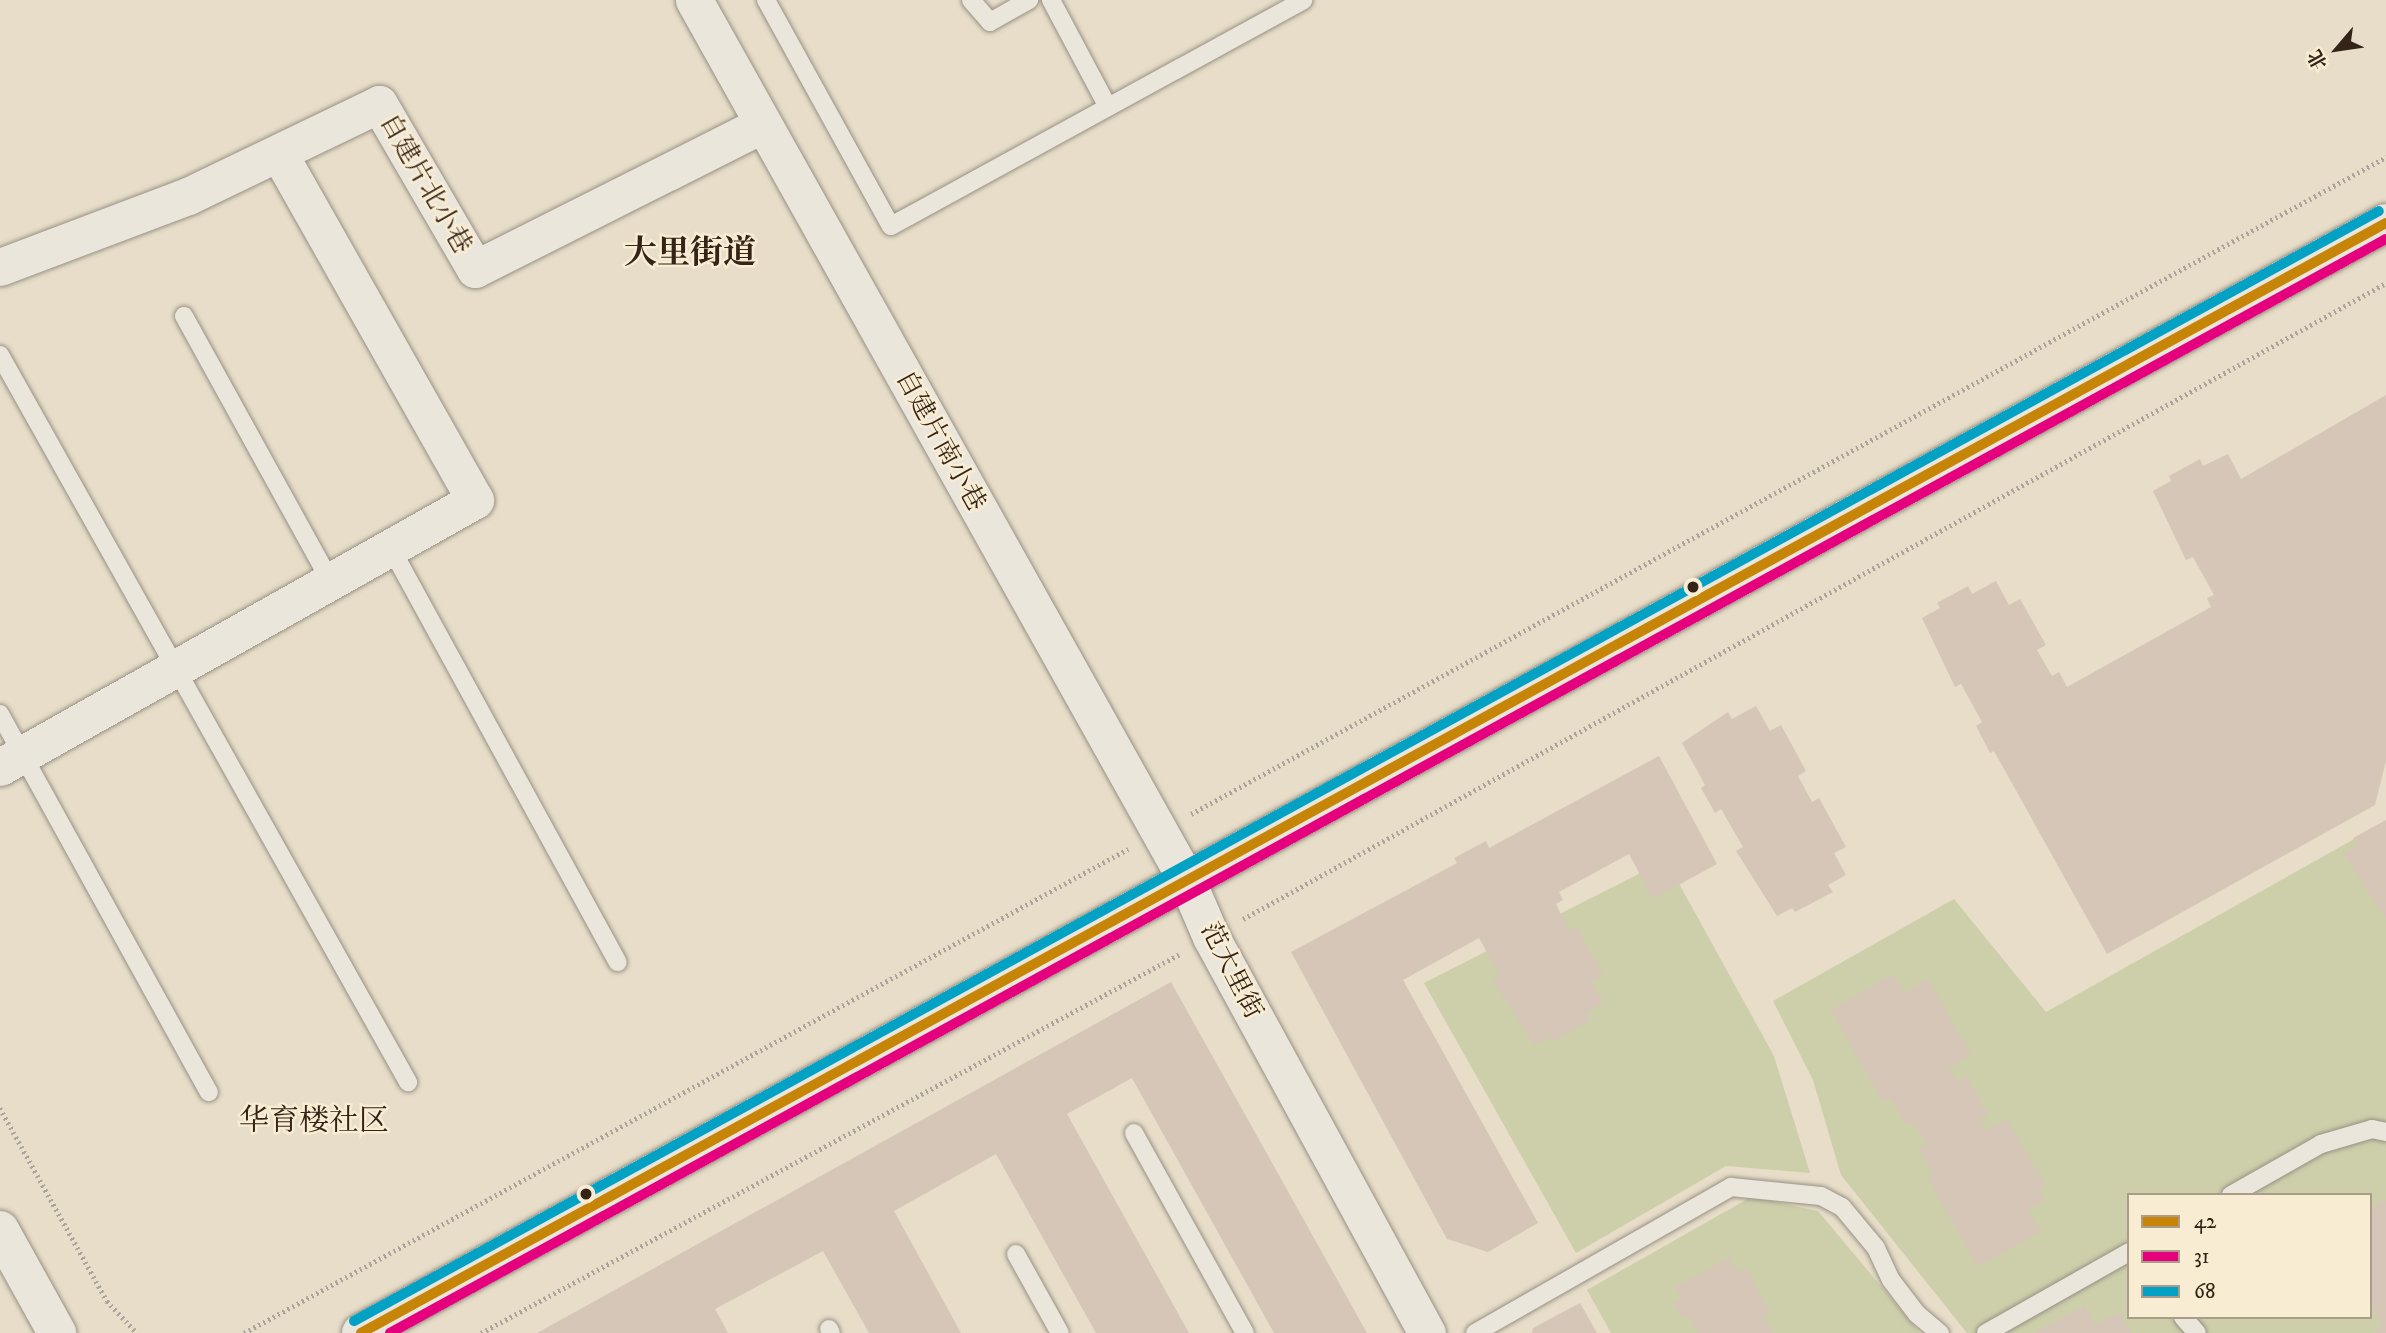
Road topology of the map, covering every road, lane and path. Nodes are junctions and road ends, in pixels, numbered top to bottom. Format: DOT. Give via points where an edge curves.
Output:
graph roads {
  1 [pos="694,0"];
  2 [pos="766,0"];
  3 [pos="971,0"];
  4 [pos="1029,0"];
  5 [pos="1051,0"];
  6 [pos="1303,0"];
  7 [pos="1108,107"];
  8 [pos="763,124"];
  9 [pos="279,154"];
  10 [pos="2386,157"];
  11 [pos="2386,223"];
  12 [pos="0,267"];
  13 [pos="2386,283"];
  14 [pos="184,316"];
  15 [pos="0,355"];
  16 [pos="392,550"];
  17 [pos="331,582"];
  18 [pos="177,667"];
  19 [pos="0,714"];
  20 [pos="11,760"];
  21 [pos="1157,833"];
  22 [pos="1187,881"];
  23 [pos="1219,932"];
  24 [pos="618,962"];
  25 [pos="408,1082"];
  26 [pos="209,1092"];
  27 [pos="0,1108"];
  28 [pos="2386,1132"];
  29 [pos="1134,1133"];
  30 [pos="2235,1193"];
  31 [pos="5,1250"];
  32 [pos="2127,1253"];
  33 [pos="1016,1254"];
  34 [pos="2112,1262"];
  35 [pos="2127,1272"];
  36 [pos="2185,1319"];
  37 [pos="57,1333"];
  38 [pos="137,1333"];
  39 [pos="244,1333"];
  40 [pos="361,1333"];
  41 [pos="481,1333"];
  42 [pos="1060,1333"];
  43 [pos="1245,1333"];
  44 [pos="1427,1333"];
  45 [pos="1446,1333"];
  46 [pos="1475,1333"];
  47 [pos="1940,1333"];
  48 [pos="1986,1333"];
  49 [pos="2197,1333"];
  1 -- 8 [label="street, 自建片南小巷"];
  2 -- 7 [label="lane" via="891,226"];
  3 -- 4 [label="lane" via="990,22"];
  5 -- 7 [label="lane"];
  6 -- 7 [label="lane"];
  8 -- 9 [label="street, 自建片北小巷" via="475,269 379,104"];
  8 -- 21 [label="street, 自建片南小巷"];
  9 -- 12 [label="street, 自建片北小巷" via="188,196"];
  9 -- 16 [label="street" via="475,500"];
  10 -- 21 [label="path"];
  11 -- 22 [label="street"];
  13 -- 23 [label="path"];
  14 -- 17 [label="lane"];
  15 -- 18 [label="lane"];
  16 -- 17 [label="street"];
  16 -- 24 [label="lane"];
  17 -- 18 [label="street"];
  18 -- 20 [label="street"];
  18 -- 25 [label="lane"];
  19 -- 20 [label="lane"];
  20 -- 26 [label="lane"];
  21 -- 22 [label="street, 自建片南小巷"];
  21 -- 39 [label="path"];
  22 -- 23 [label="street, 范大里街"];
  22 -- 40 [label="street"];
  23 -- 41 [label="path"];
  23 -- 44 [label="street, 范大里街"];
  23 -- 45 [label="street, 范大里街"];
  27 -- 38 [label="path" via="107,1301"];
  28 -- 30 [label="lane" via="2372,1129 2321,1144"];
  29 -- 43 [label="lane"];
  31 -- 37 [label="street"];
  32 -- 34 [label="lane"];
  33 -- 42 [label="lane"];
  34 -- 35 [label="lane"];
  34 -- 48 [label="lane"];
  36 -- 49 [label="lane"];
  46 -- 47 [label="lane" via="1731,1186 1821,1196 1842,1208 1876,1248 1891,1280 1917,1314"];
}
